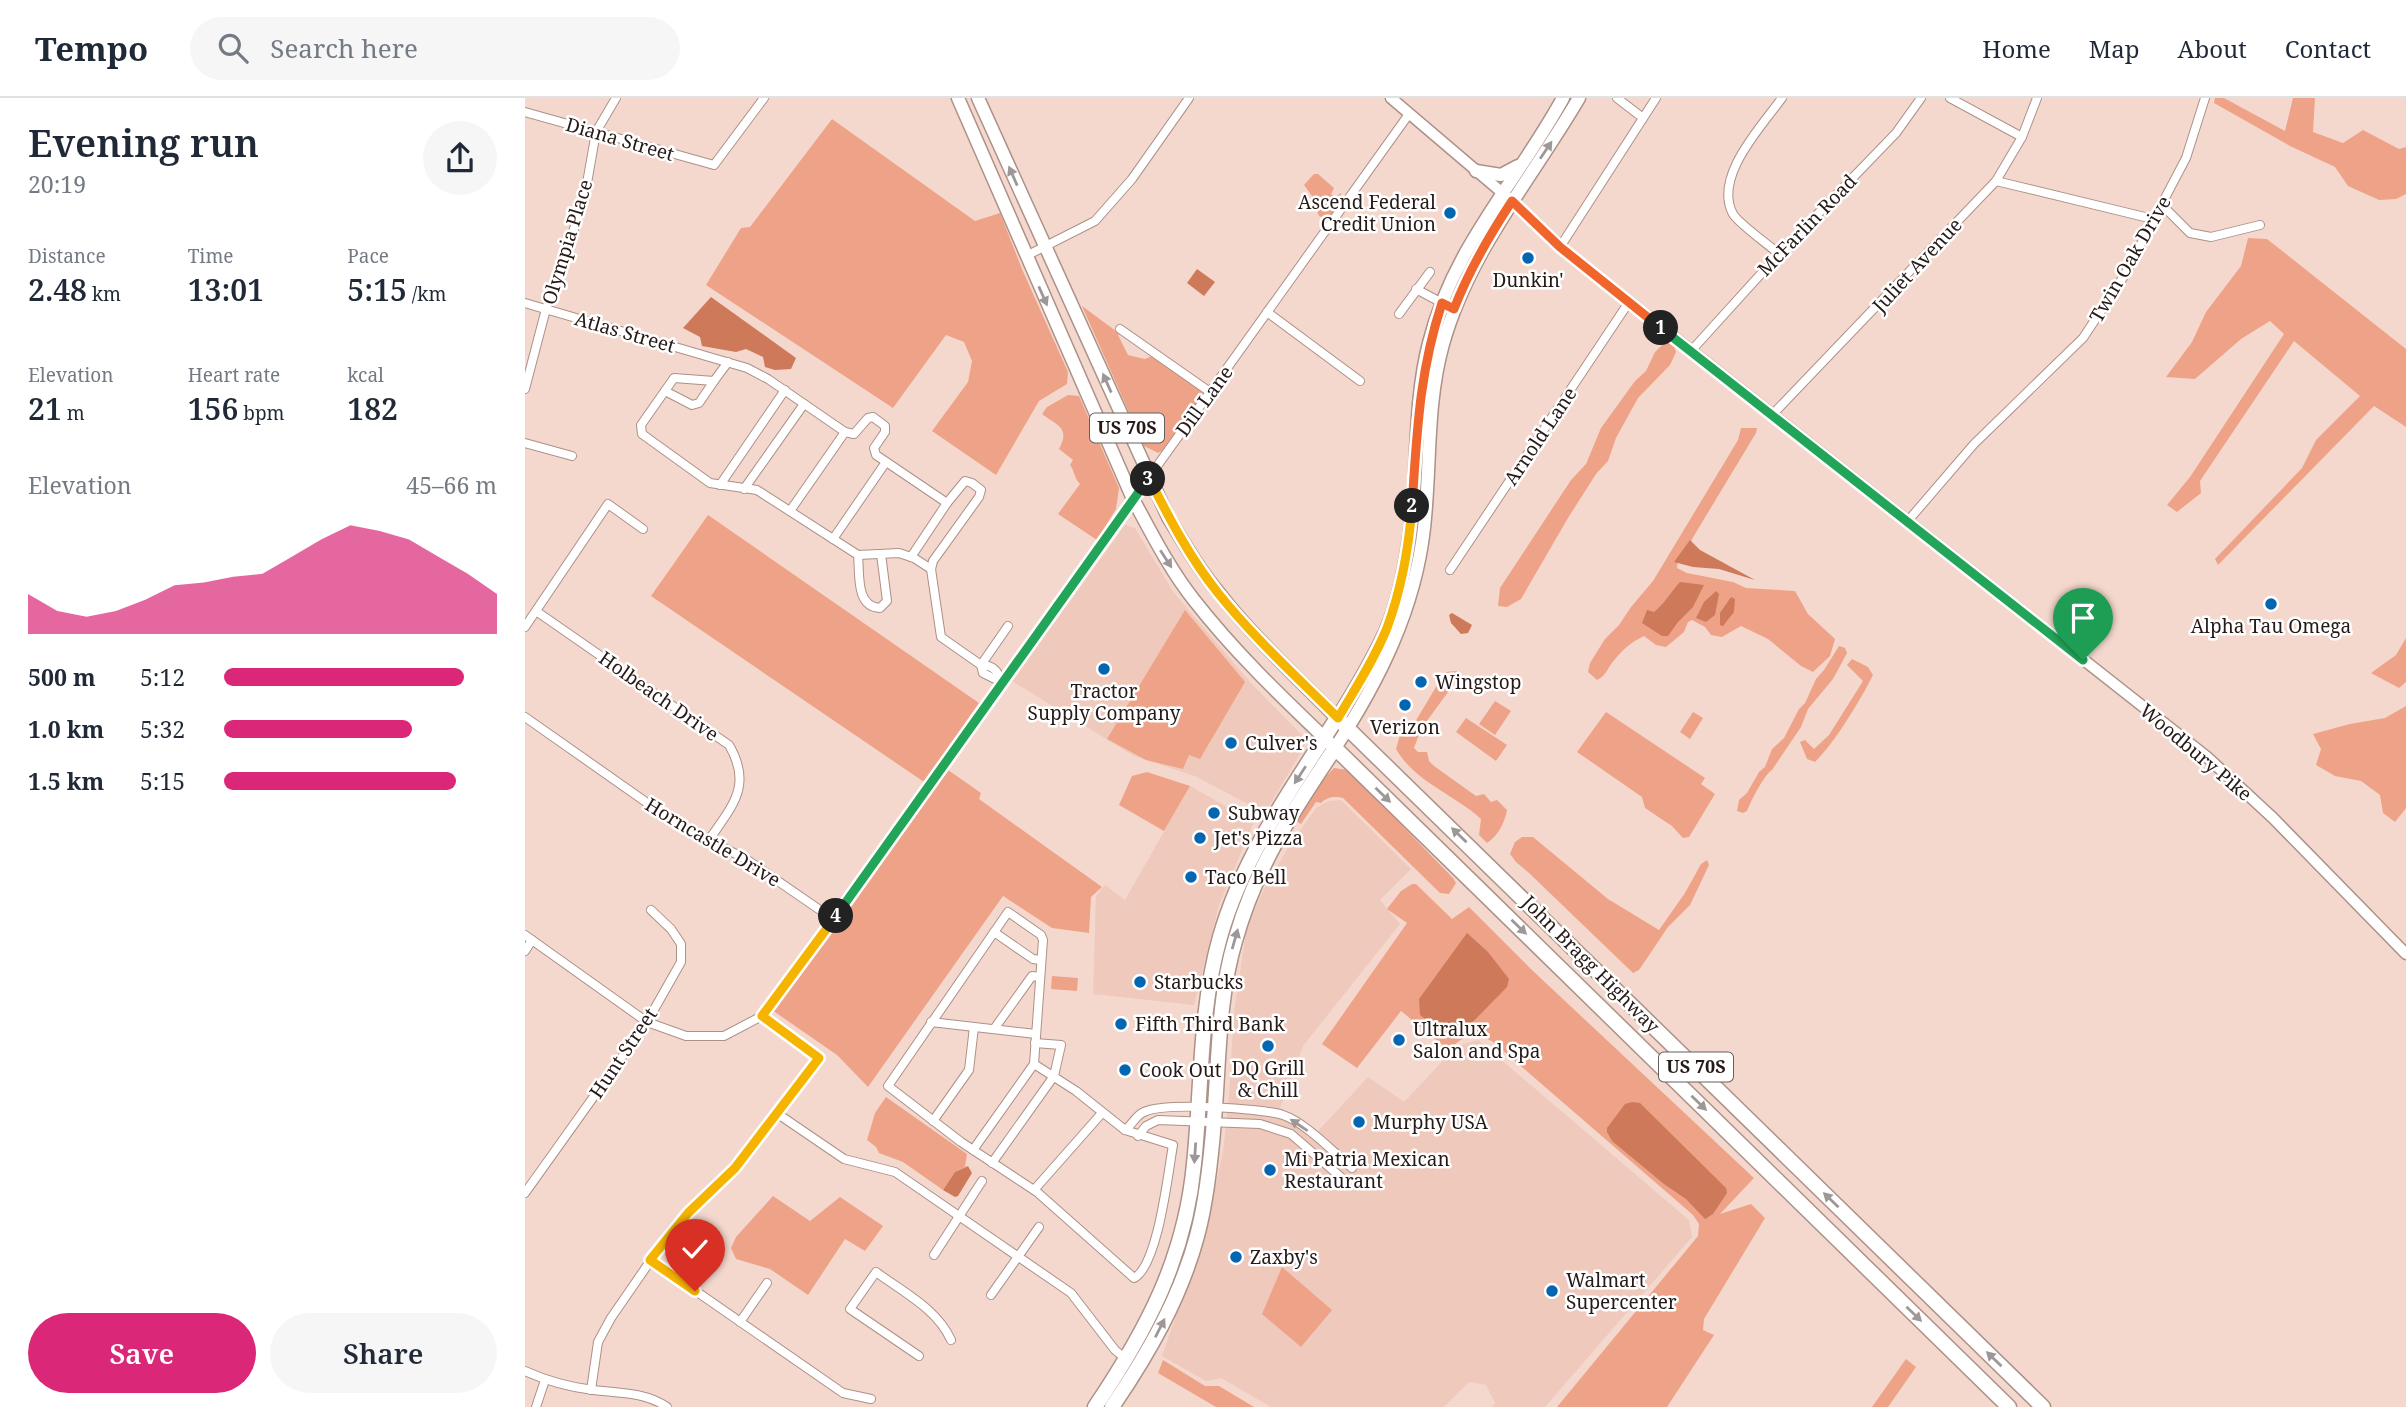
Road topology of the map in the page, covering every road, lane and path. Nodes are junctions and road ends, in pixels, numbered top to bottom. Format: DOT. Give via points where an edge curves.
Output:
graph roads {
  1 [pos="616,98"];
  2 [pos="764,98"];
  3 [pos="958,98"];
  4 [pos="978,98"];
  5 [pos="1189,98"];
  6 [pos="1391,98"];
  7 [pos="1563,98"];
  8 [pos="1579,98"];
  9 [pos="1616,98"];
  10 [pos="1655,98"];
  11 [pos="1782,98"];
  12 [pos="1921,98"];
  13 [pos="1950,98"];
  14 [pos="2037,98"];
  15 [pos="2205,98"];
  16 [pos="525,112"];
  17 [pos="1409,114"];
  18 [pos="1643,118"];
  19 [pos="596,132"];
  20 [pos="2022,137"];
  21 [pos="1521,164"];
  22 [pos="1476,171"];
  23 [pos="1996,181"];
  24 [pos="1507,197"];
  25 [pos="2162,205"];
  26 [pos="2153,219"];
  27 [pos="2260,225"];
  28 [pos="1045,245"];
  29 [pos="1560,247"];
  30 [pos="1779,254"];
  31 [pos="1026,256"];
  32 [pos="1430,272"];
  33 [pos="1416,289"];
  34 [pos="1629,302"];
  35 [pos="525,303"];
  36 [pos="1448,306"];
  37 [pos="546,309"];
  38 [pos="1268,312"];
  39 [pos="1399,314"];
  40 [pos="1120,329"];
  41 [pos="1691,351"];
  42 [pos="728,362"];
  43 [pos="1360,381"];
  44 [pos="714,382"];
  45 [pos="525,389"];
  46 [pos="785,390"];
  47 [pos="665,391"];
  48 [pos="1210,392"];
  49 [pos="804,404"];
  50 [pos="1772,415"];
  51 [pos="845,432"];
  52 [pos="525,443"];
  53 [pos="572,456"];
  54 [pos="886,462"];
  55 [pos="1149,478"];
  56 [pos="720,485"];
  57 [pos="744,488"];
  58 [pos="1133,499"];
  59 [pos="947,503"];
  60 [pos="790,511"];
  61 [pos="1907,522"];
  62 [pos="643,529"];
  63 [pos="832,539"];
  64 [pos="881,554"];
  65 [pos="858,555"];
  66 [pos="911,557"];
  67 [pos="931,569"];
  68 [pos="1450,570"];
  69 [pos="536,611"];
  70 [pos="525,626"];
  71 [pos="1008,626"];
  72 [pos="981,665"];
  73 [pos="1003,683"];
  74 [pos="525,717"];
  75 [pos="1343,723"];
  76 [pos="1330,743"];
  77 [pos="709,840"];
  78 [pos="1487,862"];
  79 [pos="1470,880"];
  80 [pos="651,910"];
  81 [pos="834,919"];
  82 [pos="994,932"];
  83 [pos="529,938"];
  84 [pos="525,951"];
  85 [pos="2406,954"];
  86 [pos="1041,960"];
  87 [pos="1040,976"];
  88 [pos="1618,991"];
  89 [pos="1602,1009"];
  90 [pos="762,1016"];
  91 [pos="647,1021"];
  92 [pos="930,1022"];
  93 [pos="974,1027"];
  94 [pos="994,1029"];
  95 [pos="1036,1038"];
  96 [pos="1034,1064"];
  97 [pos="1054,1076"];
  98 [pos="1102,1113"];
  99 [pos="778,1114"];
  100 [pos="1197,1115"];
  101 [pos="1214,1116"];
  102 [pos="933,1121"];
  103 [pos="1125,1130"];
  104 [pos="1138,1136"];
  105 [pos="973,1150"];
  106 [pos="992,1163"];
  107 [pos="1352,1168"];
  108 [pos="1343,1179"];
  109 [pos="982,1181"];
  110 [pos="1034,1190"];
  111 [pos="525,1193"];
  112 [pos="959,1216"];
  113 [pos="1039,1227"];
  114 [pos="933,1255"];
  115 [pos="1018,1257"];
  116 [pos="650,1260"];
  117 [pos="1902,1269"];
  118 [pos="767,1283"];
  119 [pos="1886,1286"];
  120 [pos="992,1295"];
  121 [pos="740,1322"];
  122 [pos="951,1340"];
  123 [pos="919,1356"];
  124 [pos="1132,1363"];
  125 [pos="525,1371"];
  126 [pos="545,1380"];
  127 [pos="591,1390"];
  128 [pos="871,1399"];
  129 [pos="536,1407"];
  130 [pos="667,1407"];
  131 [pos="1095,1407"];
  132 [pos="1112,1407"];
  133 [pos="2009,1407"];
  134 [pos="2043,1407"];
  1 -- 19 [label="street, Olympia Place"];
  2 -- 19 [label="street, Diana Street" via="714,165"];
  3 -- 31 [label="main road, US 70S"];
  28 -- 4 [label="main road, US 70S, one-way"];
  5 -- 28 [label="street" via="1132,179 1097,219"];
  6 -- 17 [label="street, Woodbury Pike"];
  7 -- 21 [label="main road"];
  24 -- 8 [label="main road, one-way"];
  9 -- 18 [label="street"];
  10 -- 18 [label="street"];
  11 -- 30 [label="street" via="1734,166 1727,191 1734,215"];
  12 -- 30 [label="street, McFarlin Road" via="1896,132"];
  13 -- 20 [label="street"];
  14 -- 20 [label="street, Juliet Avenue"];
  15 -- 25 [label="street, Twin Oak Drive" via="2186,158"];
  16 -- 19 [label="street, Diana Street"];
  17 -- 22 [label="street, Woodbury Pike"];
  17 -- 38 [label="street, Dill Lane"];
  18 -- 29 [label="street"];
  19 -- 37 [label="street, Olympia Place" via="584,200"];
  20 -- 23 [label="street, Juliet Avenue"];
  21 -- 22 [label="main road" via="1501,175"];
  21 -- 24 [label="main road"];
  22 -- 24 [label="street, Woodbury Pike"];
  23 -- 26 [label="street"];
  23 -- 50 [label="street, Juliet Avenue"];
  24 -- 29 [label="street, Woodbury Pike"];
  24 -- 36 [label="main road"];
  25 -- 26 [label="street, Twin Oak Drive"];
  25 -- 27 [label="street" via="2190,233 2211,237"];
  26 -- 61 [label="street, Twin Oak Drive" via="2124,276 2083,338 1974,444"];
  28 -- 31 [label="street"];
  55 -- 28 [label="main road, US 70S, one-way"];
  29 -- 34 [label="street, Woodbury Pike"];
  30 -- 41 [label="street, McFarlin Road"];
  31 -- 58 [label="main road, US 70S, one-way"];
  32 -- 33 [label="street"];
  33 -- 36 [label="street"];
  33 -- 39 [label="street"];
  34 -- 41 [label="street, Woodbury Pike"];
  34 -- 68 [label="street, Arnold Lane"];
  35 -- 37 [label="street, Atlas Street"];
  36 -- 75 [label="main road" via="1429,342 1421,384 1411,520 1398,587 1387,627"];
  37 -- 42 [label="street, Atlas Street"];
  37 -- 45 [label="street, Olympia Place"];
  38 -- 43 [label="street"];
  38 -- 48 [label="street, Dill Lane"];
  40 -- 48 [label="street"];
  41 -- 50 [label="street, Woodbury Pike"];
  42 -- 44 [label="street"];
  42 -- 46 [label="street, Atlas Street"];
  44 -- 47 [label="street" via="674,378"];
  44 -- 47 [label="street" via="699,403 692,405"];
  46 -- 49 [label="street, Atlas Street"];
  46 -- 56 [label="street"];
  47 -- 56 [label="street" via="641,425 642,435 710,483"];
  48 -- 55 [label="street, Dill Lane"];
  49 -- 51 [label="street, Atlas Street"];
  49 -- 57 [label="street"];
  50 -- 61 [label="street, Woodbury Pike"];
  51 -- 54 [label="street" via="855,434 873,417 885,426 874,448"];
  51 -- 60 [label="street"];
  52 -- 53 [label="street"];
  54 -- 59 [label="street"];
  54 -- 63 [label="street"];
  55 -- 58 [label="street, Dill Lane"];
  55 -- 75 [label="main road, US 70S" via="1168,517 1219,594"];
  56 -- 57 [label="street"];
  57 -- 60 [label="street" via="757,490"];
  58 -- 73 [label="street, Dill Lane"];
  58 -- 76 [label="main road, US 70S, one-way" via="1193,599"];
  59 -- 66 [label="street"];
  59 -- 67 [label="street" via="965,481 981,491"];
  60 -- 63 [label="street"];
  61 -- 85 [label="street, Woodbury Pike" via="2207,757"];
  62 -- 69 [label="street" via="608,504"];
  63 -- 65 [label="street"];
  64 -- 65 [label="street"];
  64 -- 65 [label="street" via="887,601 880,608 867,604 862,596"];
  64 -- 66 [label="street"];
  66 -- 67 [label="street"];
  67 -- 72 [label="street" via="941,637"];
  69 -- 70 [label="street"];
  69 -- 77 [label="street, Holbeach Drive" via="729,745 741,780 738,794"];
  71 -- 72 [label="street"];
  72 -- 73 [label="street" via="997,670"];
  73 -- 81 [label="street, Dill Lane"];
  74 -- 77 [label="street, Horncastle Drive" via="680,826"];
  75 -- 76 [label="highway"];
  78 -- 75 [label="highway, John Bragg Highway / US 70S, one-way"];
  76 -- 79 [label="highway, John Bragg Highway / US 70S, one-way"];
  76 -- 100 [label="highway, one-way" via="1270,823 1240,879 1209,987"];
  101 -- 76 [label="highway, one-way" via="1229,967 1250,892"];
  77 -- 81 [label="street, Horncastle Drive" via="746,859"];
  78 -- 79 [label="highway"];
  78 -- 88 [label="highway, John Bragg Highway / US 70S"];
  79 -- 89 [label="highway, John Bragg Highway / US 70S, one-way"];
  80 -- 91 [label="street, Hunt Street" via="681,944 681,961"];
  81 -- 90 [label="street, Dill Lane"];
  82 -- 86 [label="street"];
  82 -- 86 [label="street" via="1008,912 1041,934"];
  82 -- 92 [label="street"];
  83 -- 84 [label="street"];
  83 -- 91 [label="street"];
  86 -- 87 [label="street"];
  87 -- 94 [label="street" via="1032,976"];
  87 -- 95 [label="street"];
  88 -- 89 [label="highway"];
  117 -- 88 [label="highway, John Bragg Highway / US 70S, one-way"];
  89 -- 119 [label="highway, John Bragg Highway / US 70S, one-way"];
  90 -- 91 [label="street" via="725,1036 686,1036"];
  90 -- 99 [label="street" via="819,1058"];
  91 -- 111 [label="street, Hunt Street"];
  92 -- 93 [label="street"];
  92 -- 102 [label="street" via="888,1086"];
  93 -- 94 [label="street"];
  93 -- 102 [label="street" via="969,1070"];
  94 -- 95 [label="street"];
  95 -- 96 [label="street"];
  95 -- 97 [label="street" via="1061,1045"];
  96 -- 97 [label="street"];
  96 -- 105 [label="street"];
  97 -- 98 [label="street"];
  97 -- 106 [label="street"];
  98 -- 103 [label="street"];
  98 -- 110 [label="street"];
  99 -- 112 [label="street" via="844,1159 895,1172"];
  99 -- 116 [label="street"];
  100 -- 101 [label="street"];
  100 -- 101 [label="street"];
  100 -- 103 [label="street" via="1161,1106 1142,1112"];
  100 -- 104 [label="street" via="1158,1120"];
  100 -- 124 [label="highway, one-way" via="1194,1165 1179,1245"];
  107 -- 101 [label="street, one-way" via="1284,1116 1259,1111"];
  101 -- 108 [label="street" via="1291,1134"];
  124 -- 101 [label="highway, one-way" via="1170,1308 1197,1236"];
  102 -- 105 [label="street"];
  103 -- 104 [label="street"];
  104 -- 110 [label="street" via="1173,1145 1157,1232 1138,1276 1130,1277"];
  105 -- 106 [label="street"];
  106 -- 110 [label="street"];
  109 -- 112 [label="street"];
  112 -- 114 [label="street"];
  112 -- 115 [label="street"];
  113 -- 115 [label="street"];
  115 -- 120 [label="street"];
  115 -- 124 [label="street" via="1070,1293 1115,1350"];
  116 -- 121 [label="street"];
  116 -- 127 [label="street" via="598,1342"];
  117 -- 119 [label="highway"];
  134 -- 117 [label="highway, John Bragg Highway / US 70S, one-way"];
  118 -- 121 [label="street"];
  119 -- 133 [label="highway, John Bragg Highway / US 70S, one-way"];
  121 -- 128 [label="street" via="843,1393"];
  122 -- 123 [label="street" via="937,1317 876,1272 850,1309"];
  124 -- 131 [label="highway"];
  124 -- 132 [label="highway"];
  125 -- 126 [label="street"];
  126 -- 127 [label="street"];
  126 -- 129 [label="street"];
  127 -- 130 [label="street" via="635,1394"];
}
